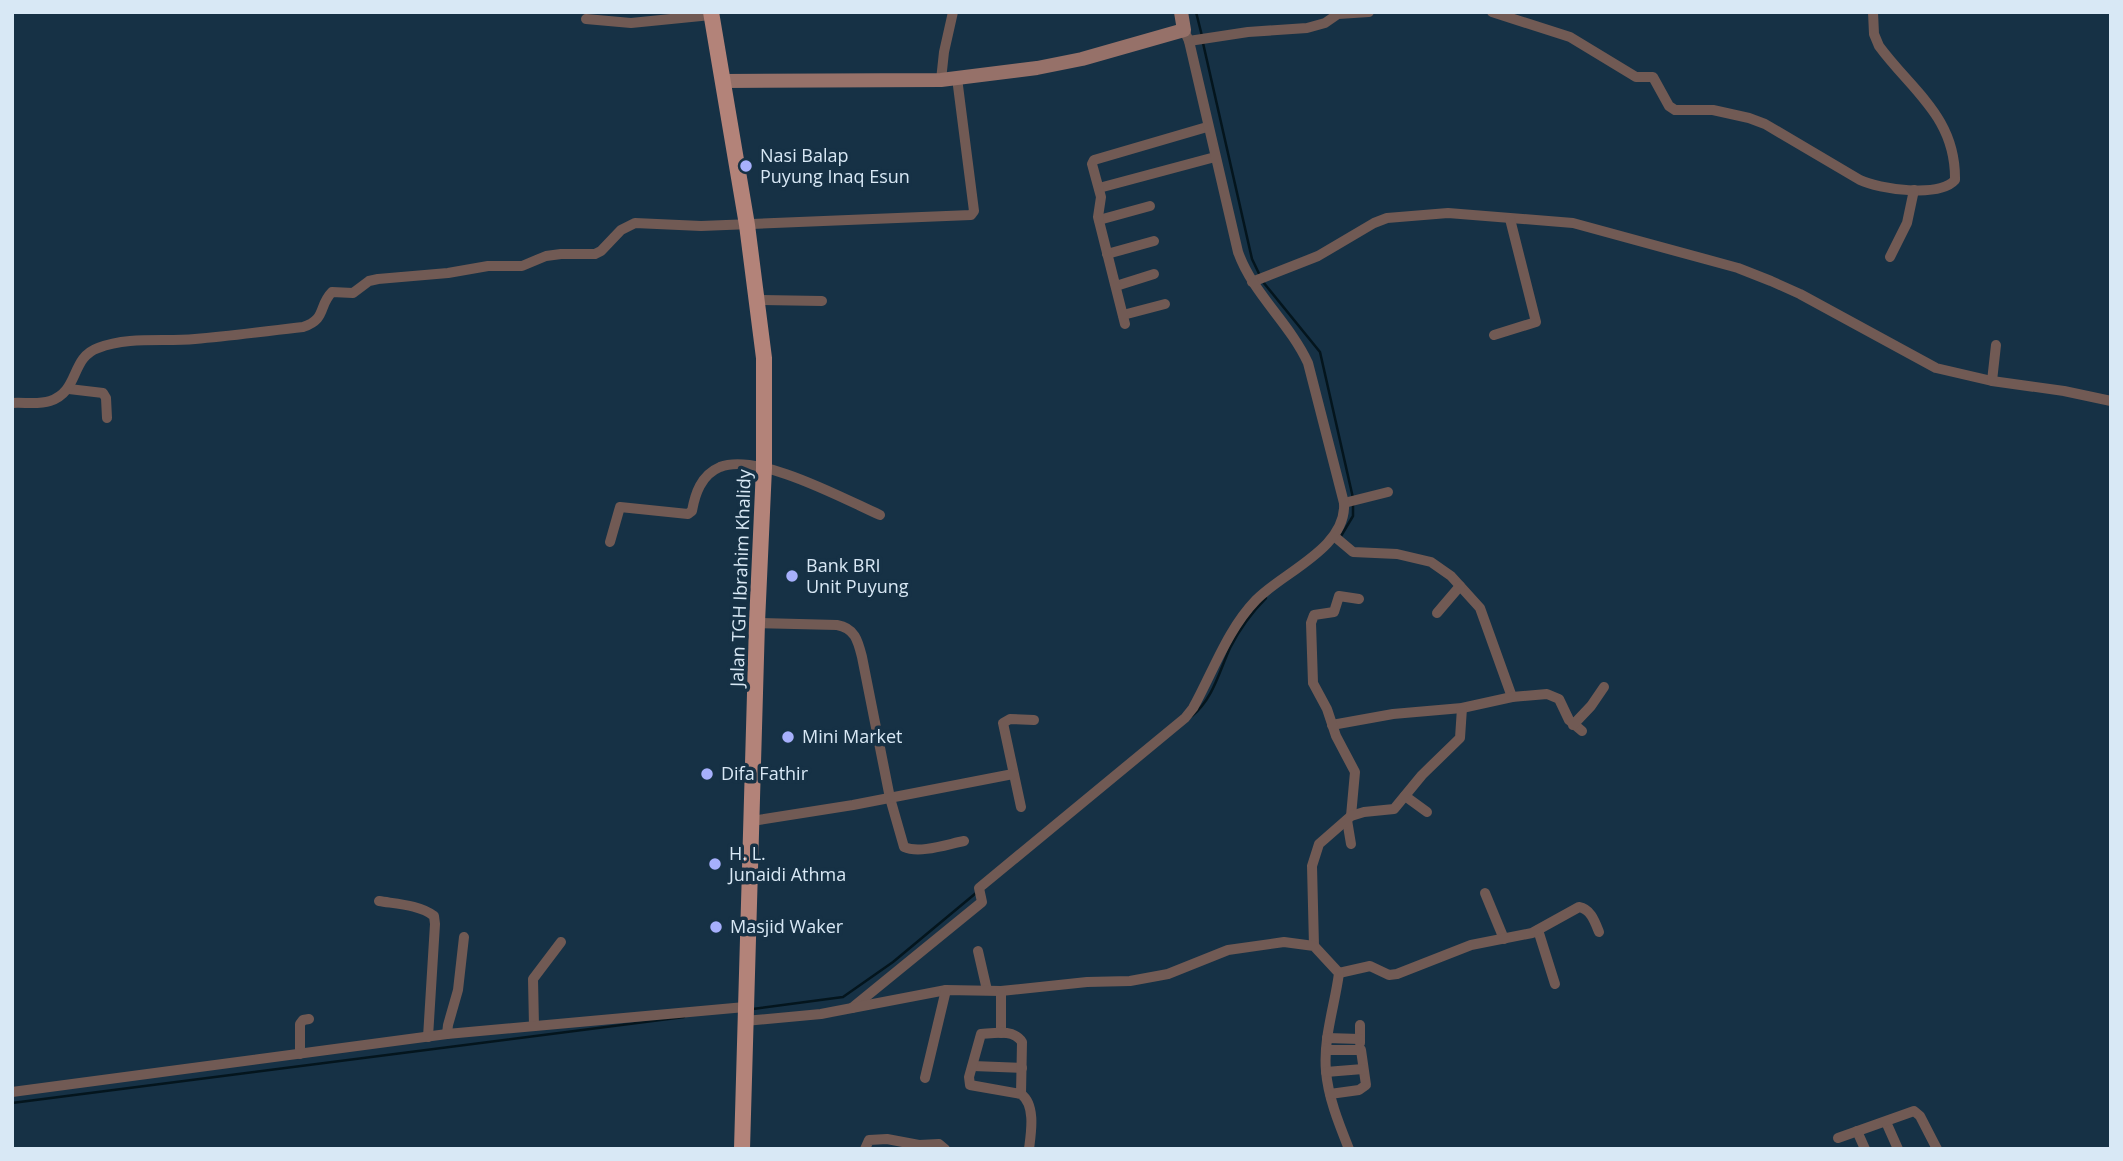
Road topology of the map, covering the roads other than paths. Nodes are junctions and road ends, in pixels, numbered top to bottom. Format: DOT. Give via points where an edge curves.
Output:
graph roads {
  1 [pos="953,12"];
  2 [pos="1181,12"];
  3 [pos="1369,12"];
  4 [pos="1492,12"];
  5 [pos="1873,12"];
  6 [pos="711,14"];
  7 [pos="586,19"];
  8 [pos="1188,37"];
  9 [pos="957,78"];
  10 [pos="941,80"];
  11 [pos="723,81"];
  12 [pos="1208,127"];
  13 [pos="1214,157"];
  14 [pos="1099,188"];
  15 [pos="1914,190"];
  16 [pos="1150,206"];
  17 [pos="1510,219"];
  18 [pos="1099,220"];
  19 [pos="747,225"];
  20 [pos="1154,241"];
  21 [pos="1107,254"];
  22 [pos="1890,257"];
  23 [pos="1154,274"];
  24 [pos="1259,280"];
  25 [pos="1116,286"];
  26 [pos="758,300"];
  27 [pos="822,301"];
  28 [pos="1165,304"];
  29 [pos="1494,335"];
  30 [pos="1996,345"];
  31 [pos="1992,381"];
  32 [pos="69,389"];
  33 [pos="2111,401"];
  34 [pos="12,403"];
  35 [pos="107,418"];
  36 [pos="764,467"];
  37 [pos="1388,492"];
  38 [pos="1350,501"];
  39 [pos="880,515"];
  40 [pos="1336,538"];
  41 [pos="611,542"];
  42 [pos="1460,586"];
  43 [pos="1359,598"];
  44 [pos="1437,613"];
  45 [pos="757,623"];
  46 [pos="1604,687"];
  47 [pos="1512,697"];
  48 [pos="1462,708"];
  49 [pos="1034,720"];
  50 [pos="1332,725"];
  51 [pos="1013,774"];
  52 [pos="1405,796"];
  53 [pos="890,798"];
  54 [pos="1021,807"];
  55 [pos="1427,812"];
  56 [pos="1349,818"];
  57 [pos="752,821"];
  58 [pos="964,841"];
  59 [pos="1351,844"];
  60 [pos="1485,893"];
  61 [pos="379,901"];
  62 [pos="1538,930"];
  63 [pos="1598,932"];
  64 [pos="464,937"];
  65 [pos="1504,939"];
  66 [pos="561,942"];
  67 [pos="1314,946"];
  68 [pos="978,951"];
  69 [pos="1339,973"];
  70 [pos="1556,984"];
  71 [pos="946,990"];
  72 [pos="987,990"];
  73 [pos="1002,991"];
  74 [pos="852,1008"];
  75 [pos="745,1014"];
  76 [pos="310,1019"];
  77 [pos="1360,1024"];
  78 [pos="534,1026"];
  79 [pos="1000,1033"];
  80 [pos="447,1034"];
  81 [pos="428,1037"];
  82 [pos="1327,1038"];
  83 [pos="1360,1045"];
  84 [pos="1326,1050"];
  85 [pos="300,1054"];
  86 [pos="973,1066"];
  87 [pos="1022,1068"];
  88 [pos="1363,1069"];
  89 [pos="1326,1072"];
  90 [pos="925,1078"];
  91 [pos="12,1092"];
  92 [pos="1021,1094"];
  93 [pos="1330,1094"];
  94 [pos="1886,1122"];
  95 [pos="1857,1131"];
  96 [pos="1838,1138"];
  97 [pos="742,1149"];
  98 [pos="866,1149"];
  99 [pos="945,1149"];
  100 [pos="1029,1149"];
  101 [pos="1349,1149"];
  102 [pos="1865,1149"];
  103 [pos="1898,1149"];
  104 [pos="1937,1149"];
  1 -- 10 [label="street"];
  2 -- 8 [label="street"];
  3 -- 8 [label="street" via="1338,14 1307,28"];
  4 -- 15 [label="street" via="1570,37 1636,77 1653,77 1673,110 1713,110 1749,118 1866,183"];
  5 -- 15 [label="street" via="1877,42 1939,117 1953,157 1955,179 1950,185"];
  6 -- 7 [label="street" via="631,23"];
  6 -- 11 [label="main road, Jalan TGH Ibrahim Khalidy"];
  8 -- 9 [label="street" via="1037,68"];
  8 -- 12 [label="street"];
  9 -- 10 [label="street"];
  9 -- 19 [label="street" via="972,214"];
  10 -- 11 [label="street"];
  11 -- 19 [label="main road, Jalan TGH Ibrahim Khalidy"];
  12 -- 13 [label="street"];
  12 -- 14 [label="street" via="1094,160 1091,164"];
  13 -- 14 [label="street"];
  13 -- 24 [label="street" via="1246,274"];
  14 -- 18 [label="street"];
  15 -- 22 [label="street" via="1907,223"];
  16 -- 18 [label="street"];
  17 -- 24 [label="street" via="1448,213 1387,218 1318,256"];
  17 -- 29 [label="street" via="1536,322"];
  17 -- 31 [label="street" via="1573,223 1738,268 1800,294 1936,368"];
  18 -- 21 [label="street"];
  19 -- 26 [label="main road, Jalan TGH Ibrahim Khalidy"];
  19 -- 32 [label="street" via="635,223 595,254 561,254 522,266 373,280 353,293 330,293 318,319 303,327 96,348 79,363"];
  20 -- 21 [label="street"];
  21 -- 25 [label="street"];
  23 -- 25 [label="street"];
  24 -- 38 [label="street" via="1308,363"];
  25 -- 28 [label="street" via="1124,319"];
  26 -- 27 [label="street"];
  26 -- 36 [label="main road, Jalan TGH Ibrahim Khalidy" via="764,358"];
  30 -- 31 [label="street"];
  31 -- 33 [label="street"];
  32 -- 34 [label="street" via="51,401"];
  32 -- 35 [label="street" via="103,393"];
  36 -- 39 [label="street"];
  36 -- 41 [label="street" via="733,465 713,471 696,492 688,514 621,506"];
  36 -- 45 [label="main road, Jalan TGH Ibrahim Khalidy"];
  37 -- 38 [label="street"];
  38 -- 40 [label="street"];
  40 -- 42 [label="street" via="1353,552 1397,554 1432,562"];
  40 -- 74 [label="street" via="1263,593 1245,613 1185,718 1021,852 981,895 981,904"];
  42 -- 44 [label="street"];
  42 -- 47 [label="street" via="1484,616"];
  43 -- 50 [label="street" via="1339,596 1334,612 1311,619 1313,682"];
  45 -- 53 [label="street" via="837,625 853,633 863,657"];
  45 -- 57 [label="main road, Jalan TGH Ibrahim Khalidy"];
  46 -- 47 [label="street" via="1578,728 1556,696"];
  47 -- 48 [label="street"];
  48 -- 50 [label="street"];
  48 -- 52 [label="street" via="1460,738"];
  49 -- 51 [label="street" via="1003,723"];
  50 -- 56 [label="street" via="1355,772"];
  51 -- 53 [label="street"];
  51 -- 54 [label="street"];
  52 -- 55 [label="street"];
  52 -- 56 [label="street" via="1391,811"];
  53 -- 57 [label="street"];
  53 -- 58 [label="street" via="906,849"];
  56 -- 59 [label="street"];
  56 -- 67 [label="street" via="1322,840 1314,857"];
  57 -- 75 [label="main road, Jalan TGH Ibrahim Khalidy"];
  60 -- 65 [label="street"];
  61 -- 81 [label="street" via="429,912 435,918"];
  62 -- 63 [label="street" via="1582,907"];
  62 -- 65 [label="street"];
  62 -- 70 [label="street"];
  64 -- 80 [label="street"];
  65 -- 69 [label="street" via="1471,945 1393,975 1370,966"];
  66 -- 78 [label="street" via="533,979"];
  67 -- 69 [label="street"];
  67 -- 73 [label="street" via="1284,942 1252,946 1150,978"];
  68 -- 72 [label="street"];
  69 -- 82 [label="street"];
  71 -- 72 [label="street"];
  71 -- 74 [label="street"];
  71 -- 90 [label="street"];
  72 -- 73 [label="street"];
  73 -- 79 [label="street"];
  74 -- 75 [label="street" via="821,1014"];
  75 -- 78 [label="street"];
  75 -- 97 [label="main road, Jalan TGH Ibrahim Khalidy"];
  76 -- 85 [label="street" via="300,1024"];
  77 -- 83 [label="street"];
  78 -- 80 [label="street"];
  79 -- 86 [label="street" via="980,1035"];
  79 -- 87 [label="street" via="1020,1038"];
  80 -- 81 [label="street"];
  81 -- 85 [label="street"];
  82 -- 83 [label="street"];
  82 -- 84 [label="street"];
  83 -- 84 [label="street"];
  83 -- 88 [label="street"];
  84 -- 89 [label="street"];
  85 -- 91 [label="street"];
  86 -- 87 [label="street"];
  86 -- 92 [label="street" via="972,1086"];
  87 -- 92 [label="street"];
  88 -- 89 [label="street"];
  88 -- 93 [label="street" via="1364,1088"];
  89 -- 93 [label="street"];
  92 -- 100 [label="street" via="1029,1102"];
  93 -- 101 [label="street"];
  94 -- 95 [label="street"];
  94 -- 103 [label="street"];
  94 -- 104 [label="street" via="1916,1111"];
  95 -- 96 [label="street"];
  95 -- 102 [label="street"];
  98 -- 99 [label="street" via="869,1140 878,1138 919,1146 939,1144"];
}
